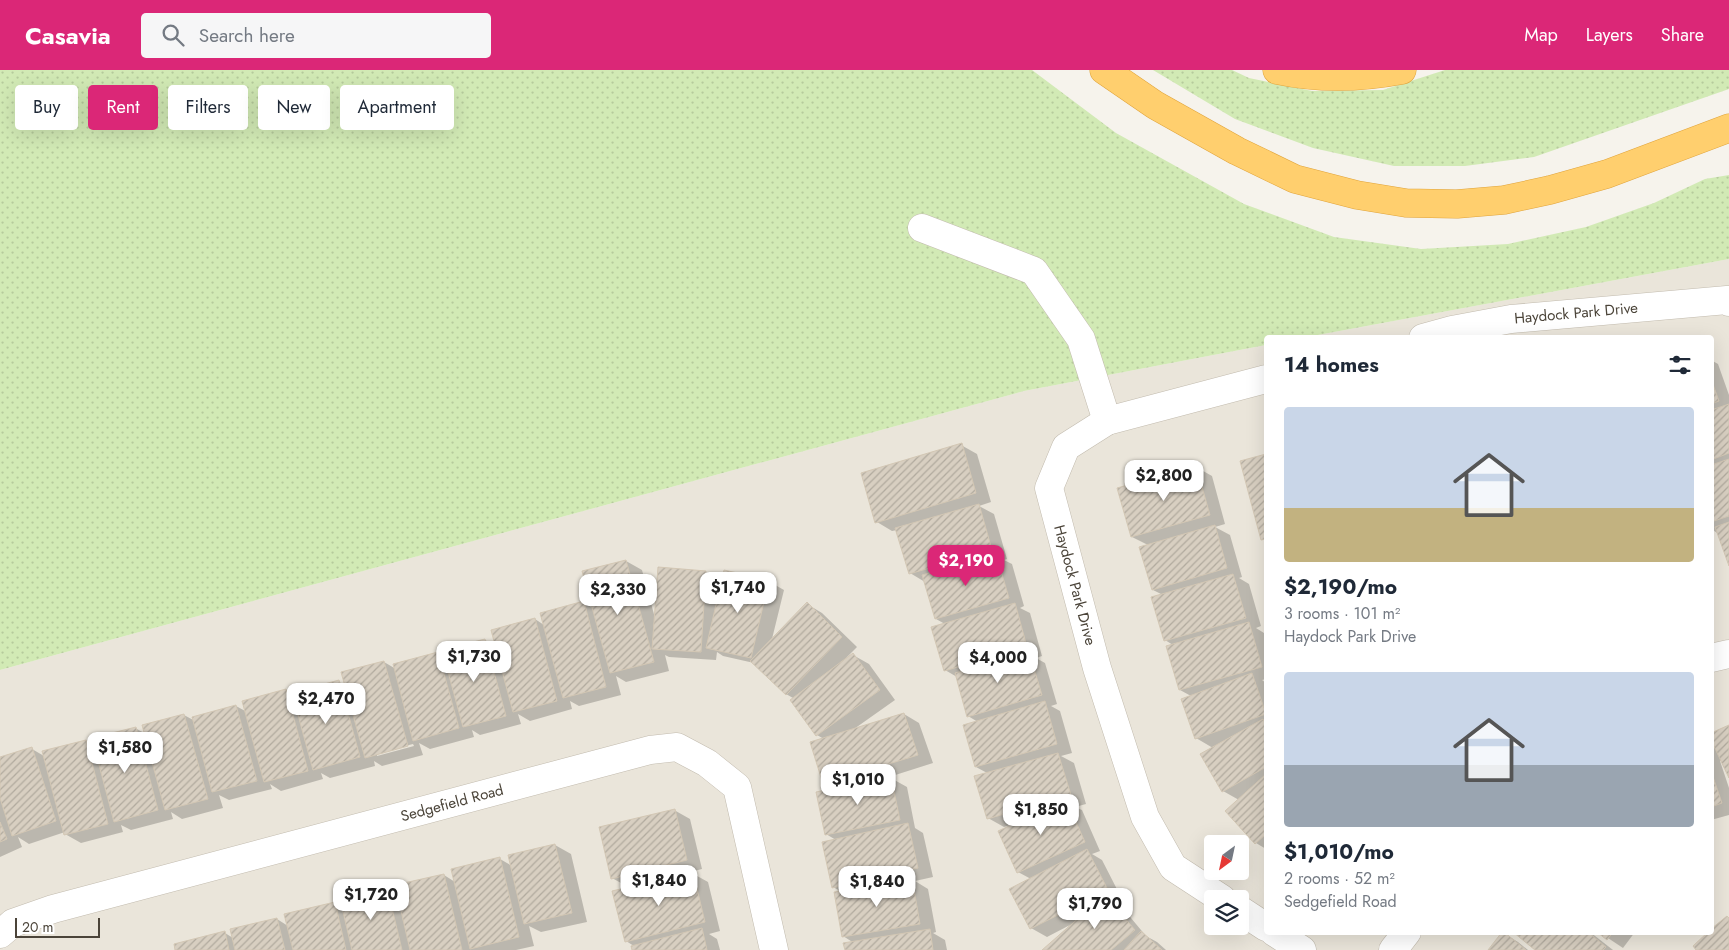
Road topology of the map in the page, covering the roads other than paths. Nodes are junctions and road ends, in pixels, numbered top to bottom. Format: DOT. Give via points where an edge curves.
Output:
graph roads {
  1 [pos="1104,70"];
  2 [pos="1277,70"];
  3 [pos="1402,70"];
  4 [pos="1729,128"];
  5 [pos="922,228"];
  6 [pos="1729,302"];
  7 [pos="1434,335"];
  8 [pos="1264,380"];
  9 [pos="1107,421"];
  10 [pos="1729,654"];
  11 [pos="1714,657"];
  12 [pos="1209,890"];
  13 [pos="1249,916"];
  14 [pos="1264,926"];
  15 [pos="0,934"];
  16 [pos="1279,935"];
  17 [pos="1405,935"];
  18 [pos="774,950"];
  19 [pos="1302,950"];
  20 [pos="1393,950"];
  1 -- 4 [label="highway" via="1155,105 1295,179 1357,195 1406,203 1457,204 1504,200 1550,190 1607,174"];
  2 -- 3 [label="highway" via="1330,77 1371,76"];
  5 -- 9 [label="street" via="1034,271 1082,339"];
  6 -- 7 [label="street, Haydock Park Drive" via="1511,318"];
  8 -- 9 [label="street, Haydock Park Drive"];
  9 -- 12 [label="street, Haydock Park Drive" via="1066,447 1049,488 1098,668 1145,817 1173,866"];
  10 -- 11 [label="street"];
  13 -- 14 [label="street"];
  15 -- 18 [label="street, Sedgefield Road" via="13,924 53,909 650,750 677,748 707,763 737,787"];
  16 -- 19 [label="street"];
  17 -- 20 [label="street"];
}
